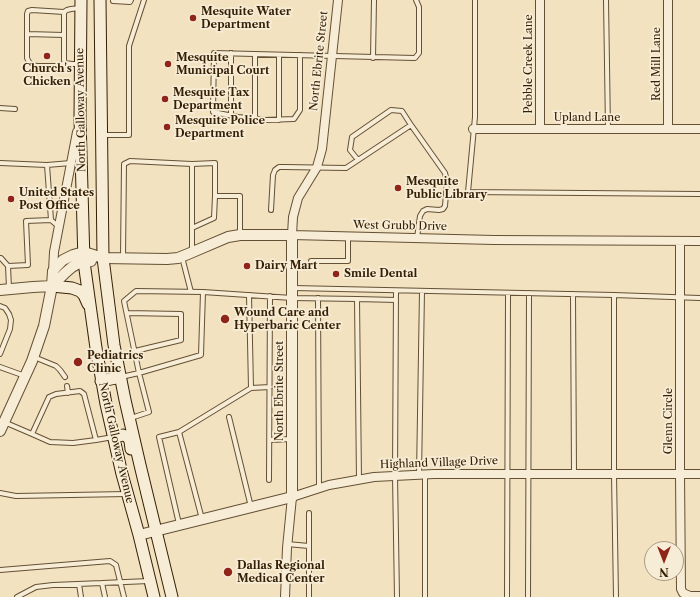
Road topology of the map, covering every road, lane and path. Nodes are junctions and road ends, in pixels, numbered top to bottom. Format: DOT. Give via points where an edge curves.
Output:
graph roads {
  1 [pos="100,0"];
  2 [pos="113,0"];
  3 [pos="131,0"];
  4 [pos="144,0"];
  5 [pos="338,0"];
  6 [pos="374,0"];
  7 [pos="416,0"];
  8 [pos="475,0"];
  9 [pos="540,0"];
  10 [pos="606,0"];
  11 [pos="668,0"];
  12 [pos="81,4"];
  13 [pos="64,12"];
  14 [pos="27,34"];
  15 [pos="64,34"];
  16 [pos="231,54"];
  17 [pos="255,54"];
  18 [pos="279,55"];
  19 [pos="300,55"];
  20 [pos="332,56"];
  21 [pos="373,58"];
  22 [pos="65,63"];
  23 [pos="80,64"];
  24 [pos="0,108"];
  25 [pos="15,109"];
  26 [pos="231,116"];
  27 [pos="80,118"];
  28 [pos="255,119"];
  29 [pos="279,120"];
  30 [pos="411,125"];
  31 [pos="473,129"];
  32 [pos="540,129"];
  33 [pos="608,129"];
  34 [pos="668,129"];
  35 [pos="700,129"];
  36 [pos="102,135"];
  37 [pos="358,160"];
  38 [pos="71,162"];
  39 [pos="0,164"];
  40 [pos="192,164"];
  41 [pos="47,165"];
  42 [pos="317,167"];
  43 [pos="700,194"];
  44 [pos="215,196"];
  45 [pos="271,210"];
  46 [pos="51,220"];
  47 [pos="59,226"];
  48 [pos="192,228"];
  49 [pos="240,235"];
  50 [pos="292,235"];
  51 [pos="348,237"];
  52 [pos="417,238"];
  53 [pos="680,241"];
  54 [pos="700,241"];
  55 [pos="192,252"];
  56 [pos="182,256"];
  57 [pos="84,257"];
  58 [pos="0,258"];
  59 [pos="103,258"];
  60 [pos="123,258"];
  61 [pos="311,261"];
  62 [pos="8,266"];
  63 [pos="53,271"];
  64 [pos="52,286"];
  65 [pos="4,290"];
  66 [pos="396,291"];
  67 [pos="422,291"];
  68 [pos="191,292"];
  69 [pos="203,292"];
  70 [pos="292,293"];
  71 [pos="508,293"];
  72 [pos="529,293"];
  73 [pos="573,294"];
  74 [pos="249,295"];
  75 [pos="614,295"];
  76 [pos="270,296"];
  77 [pos="680,297"];
  78 [pos="318,298"];
  79 [pos="700,298"];
  80 [pos="357,300"];
  81 [pos="396,300"];
  82 [pos="0,306"];
  83 [pos="91,311"];
  84 [pos="127,313"];
  85 [pos="135,351"];
  86 [pos="0,354"];
  87 [pos="34,357"];
  88 [pos="0,367"];
  89 [pos="139,373"];
  90 [pos="25,377"];
  91 [pos="65,377"];
  92 [pos="121,378"];
  93 [pos="101,381"];
  94 [pos="67,386"];
  95 [pos="270,387"];
  96 [pos="251,388"];
  97 [pos="68,392"];
  98 [pos="229,417"];
  99 [pos="130,419"];
  100 [pos="2,427"];
  101 [pos="179,432"];
  102 [pos="32,434"];
  103 [pos="113,436"];
  104 [pos="292,439"];
  105 [pos="96,440"];
  106 [pos="270,440"];
  107 [pos="141,470"];
  108 [pos="422,474"];
  109 [pos="508,474"];
  110 [pos="529,474"];
  111 [pos="574,474"];
  112 [pos="614,474"];
  113 [pos="680,474"];
  114 [pos="700,474"];
  115 [pos="395,476"];
  116 [pos="269,480"];
  117 [pos="360,480"];
  118 [pos="318,489"];
  119 [pos="0,493"];
  120 [pos="128,494"];
  121 [pos="292,497"];
  122 [pos="252,507"];
  123 [pos="309,513"];
  124 [pos="202,519"];
  125 [pos="179,524"];
  126 [pos="156,530"];
  127 [pos="139,535"];
  128 [pos="287,544"];
  129 [pos="309,546"];
  130 [pos="0,570"];
  131 [pos="150,581"];
  132 [pos="120,582"];
  133 [pos="102,583"];
  134 [pos="79,584"];
  135 [pos="690,596"];
  136 [pos="700,596"];
  137 [pos="18,597"];
  138 [pos="82,597"];
  139 [pos="105,597"];
  140 [pos="124,597"];
  141 [pos="154,597"];
  142 [pos="172,597"];
  143 [pos="285,597"];
  144 [pos="309,597"];
  145 [pos="397,597"];
  146 [pos="425,597"];
  147 [pos="507,597"];
  148 [pos="528,597"];
  149 [pos="616,597"];
  1 -- 36 [label="main road, North Galloway Avenue"];
  2 -- 3 [label="lane"];
  4 -- 36 [label="lane" via="129,46 129,135"];
  5 -- 20 [label="street, North Ebrite Street"];
  6 -- 21 [label="lane"];
  7 -- 21 [label="lane" via="419,7 419,53 415,58"];
  8 -- 31 [label="lane"];
  9 -- 32 [label="street, Pebble Creek Lane"];
  10 -- 33 [label="lane"];
  11 -- 34 [label="street, Red Mill Lane"];
  12 -- 13 [label="lane"];
  12 -- 23 [label="main road, North Galloway Avenue"];
  13 -- 14 [label="lane" via="28,11"];
  13 -- 15 [label="lane"];
  14 -- 15 [label="lane"];
  14 -- 22 [label="lane" via="27,58 32,65 54,66"];
  15 -- 22 [label="lane"];
  16 -- 17 [label="lane"];
  16 -- 26 [label="lane"];
  16 -- 26 [label="lane" via="214,53 213,90 213,112"];
  17 -- 18 [label="lane"];
  17 -- 28 [label="lane"];
  18 -- 19 [label="lane"];
  18 -- 29 [label="lane"];
  19 -- 20 [label="lane"];
  19 -- 29 [label="lane" via="300,110 294,119"];
  20 -- 21 [label="lane"];
  20 -- 42 [label="street, North Ebrite Street" via="322,149"];
  22 -- 23 [label="lane"];
  23 -- 27 [label="main road, North Galloway Avenue"];
  24 -- 25 [label="lane"];
  26 -- 28 [label="lane"];
  27 -- 38 [label="street"];
  27 -- 57 [label="main road, North Galloway Avenue"];
  28 -- 29 [label="lane"];
  30 -- 37 [label="lane"];
  30 -- 37 [label="lane" via="402,111 391,110 352,137 350,150"];
  30 -- 52 [label="lane" via="445,173 447,182 446,206 439,210 423,211"];
  31 -- 32 [label="street, Upland Lane"];
  31 -- 43 [label="lane" via="468,192"];
  32 -- 33 [label="street, Upland Lane"];
  33 -- 34 [label="street, Upland Lane"];
  34 -- 35 [label="street, Upland Lane"];
  36 -- 59 [label="main road, North Galloway Avenue"];
  37 -- 42 [label="lane" via="346,168"];
  38 -- 41 [label="lane"];
  38 -- 47 [label="street"];
  39 -- 41 [label="lane"];
  40 -- 44 [label="lane" via="215,163"];
  40 -- 48 [label="lane"];
  40 -- 60 [label="lane" via="130,161 124,164"];
  41 -- 46 [label="lane"];
  42 -- 45 [label="lane" via="279,167 275,170"];
  42 -- 50 [label="street, North Ebrite Street" via="298,198"];
  44 -- 48 [label="lane" via="214,218"];
  44 -- 49 [label="lane" via="240,196"];
  46 -- 47 [label="lane"];
  46 -- 62 [label="lane" via="26,222 28,265"];
  47 -- 63 [label="street"];
  48 -- 55 [label="lane"];
  49 -- 50 [label="street, West Grubb Drive"];
  49 -- 55 [label="street, West Grubb Drive" via="228,237"];
  50 -- 51 [label="street, West Grubb Drive"];
  50 -- 70 [label="street, North Ebrite Street"];
  51 -- 52 [label="street, West Grubb Drive"];
  51 -- 61 [label="lane" via="348,261"];
  52 -- 53 [label="street, West Grubb Drive"];
  53 -- 54 [label="street, West Grubb Drive"];
  53 -- 77 [label="street, Glenn Circle"];
  55 -- 56 [label="street, West Grubb Drive"];
  56 -- 60 [label="street, West Grubb Drive" via="167,259"];
  56 -- 68 [label="lane"];
  57 -- 59 [label="street, West Grubb Drive"];
  57 -- 63 [label="street" via="73,255 63,260"];
  57 -- 64 [label="street"];
  57 -- 83 [label="main road, North Galloway Avenue"];
  58 -- 62 [label="lane"];
  59 -- 60 [label="street, West Grubb Drive"];
  59 -- 92 [label="main road, North Galloway Avenue" via="114,345"];
  62 -- 65 [label="lane"];
  63 -- 64 [label="street"];
  64 -- 65 [label="street"];
  64 -- 83 [label="main road" via="80,291"];
  64 -- 87 [label="street" via="44,326"];
  66 -- 67 [label="lane"];
  66 -- 70 [label="lane"];
  66 -- 81 [label="lane"];
  67 -- 71 [label="lane"];
  67 -- 108 [label="lane"];
  68 -- 69 [label="lane"];
  68 -- 84 [label="lane" via="136,291 124,301"];
  69 -- 74 [label="lane"];
  69 -- 89 [label="lane" via="201,355"];
  70 -- 76 [label="lane"];
  70 -- 78 [label="lane"];
  70 -- 104 [label="street, North Ebrite Street"];
  71 -- 72 [label="lane"];
  71 -- 109 [label="lane"];
  72 -- 73 [label="lane"];
  72 -- 110 [label="lane"];
  73 -- 75 [label="lane"];
  73 -- 111 [label="lane"];
  74 -- 76 [label="lane"];
  74 -- 96 [label="lane"];
  75 -- 77 [label="lane"];
  75 -- 112 [label="lane"];
  76 -- 95 [label="lane"];
  77 -- 79 [label="lane"];
  77 -- 113 [label="street, Glenn Circle"];
  78 -- 80 [label="lane"];
  78 -- 118 [label="lane"];
  80 -- 81 [label="lane"];
  80 -- 117 [label="lane"];
  81 -- 115 [label="lane"];
  82 -- 86 [label="lane" via="5,308 11,320"];
  83 -- 93 [label="main road, North Galloway Avenue"];
  84 -- 85 [label="lane"];
  84 -- 85 [label="lane" via="181,314 181,340"];
  85 -- 89 [label="lane"];
  87 -- 90 [label="street"];
  87 -- 91 [label="lane" via="56,366"];
  88 -- 90 [label="lane"];
  89 -- 92 [label="lane"];
  89 -- 99 [label="lane" via="149,412"];
  90 -- 100 [label="street"];
  92 -- 93 [label="main road"];
  92 -- 99 [label="main road, North Galloway Avenue"];
  93 -- 103 [label="main road, North Galloway Avenue"];
  94 -- 97 [label="lane"];
  95 -- 96 [label="lane"];
  95 -- 106 [label="lane"];
  96 -- 101 [label="lane"];
  97 -- 102 [label="lane" via="49,397"];
  97 -- 105 [label="lane" via="80,391 84,394"];
  98 -- 122 [label="lane"];
  99 -- 107 [label="main road, North Galloway Avenue"];
  100 -- 102 [label="lane"];
  101 -- 124 [label="lane"];
  101 -- 125 [label="lane" via="159,437"];
  102 -- 105 [label="lane" via="50,442"];
  103 -- 105 [label="lane"];
  103 -- 107 [label="main road" via="128,437 133,458"];
  103 -- 120 [label="main road, North Galloway Avenue"];
  104 -- 106 [label="lane"];
  104 -- 121 [label="street, North Ebrite Street"];
  106 -- 116 [label="lane"];
  107 -- 126 [label="main road, North Galloway Avenue"];
  108 -- 109 [label="street, Highland Village Drive"];
  108 -- 115 [label="street, Highland Village Drive"];
  108 -- 146 [label="lane"];
  109 -- 110 [label="street, Highland Village Drive"];
  109 -- 147 [label="lane"];
  110 -- 111 [label="street, Highland Village Drive"];
  110 -- 148 [label="lane"];
  111 -- 112 [label="street, Highland Village Drive"];
  112 -- 113 [label="street, Highland Village Drive"];
  112 -- 149 [label="lane"];
  113 -- 114 [label="street, Highland Village Drive"];
  113 -- 135 [label="street, Glenn Circle" via="681,589"];
  115 -- 117 [label="street, Highland Village Drive"];
  115 -- 145 [label="lane"];
  117 -- 118 [label="street, Highland Village Drive"];
  118 -- 121 [label="street, Highland Village Drive"];
  119 -- 120 [label="lane" via="16,496"];
  120 -- 127 [label="main road, North Galloway Avenue"];
  121 -- 122 [label="street, Highland Village Drive"];
  121 -- 128 [label="street, North Ebrite Street"];
  122 -- 124 [label="street, Highland Village Drive"];
  123 -- 129 [label="lane"];
  124 -- 125 [label="street, Highland Village Drive"];
  125 -- 126 [label="street, Highland Village Drive"];
  126 -- 127 [label="street, Highland Village Drive"];
  126 -- 142 [label="main road, North Galloway Avenue"];
  127 -- 131 [label="main road, North Galloway Avenue"];
  128 -- 129 [label="lane"];
  128 -- 143 [label="street, North Ebrite Street"];
  129 -- 144 [label="lane"];
  130 -- 132 [label="lane" via="110,561 116,565"];
  131 -- 132 [label="lane"];
  131 -- 141 [label="main road, North Galloway Avenue"];
  131 -- 142 [label="main road" via="163,586"];
  132 -- 133 [label="lane"];
  132 -- 140 [label="lane"];
  133 -- 134 [label="lane"];
  133 -- 139 [label="lane"];
  134 -- 137 [label="lane" via="36,587"];
  134 -- 138 [label="lane"];
  135 -- 136 [label="street"];
}
